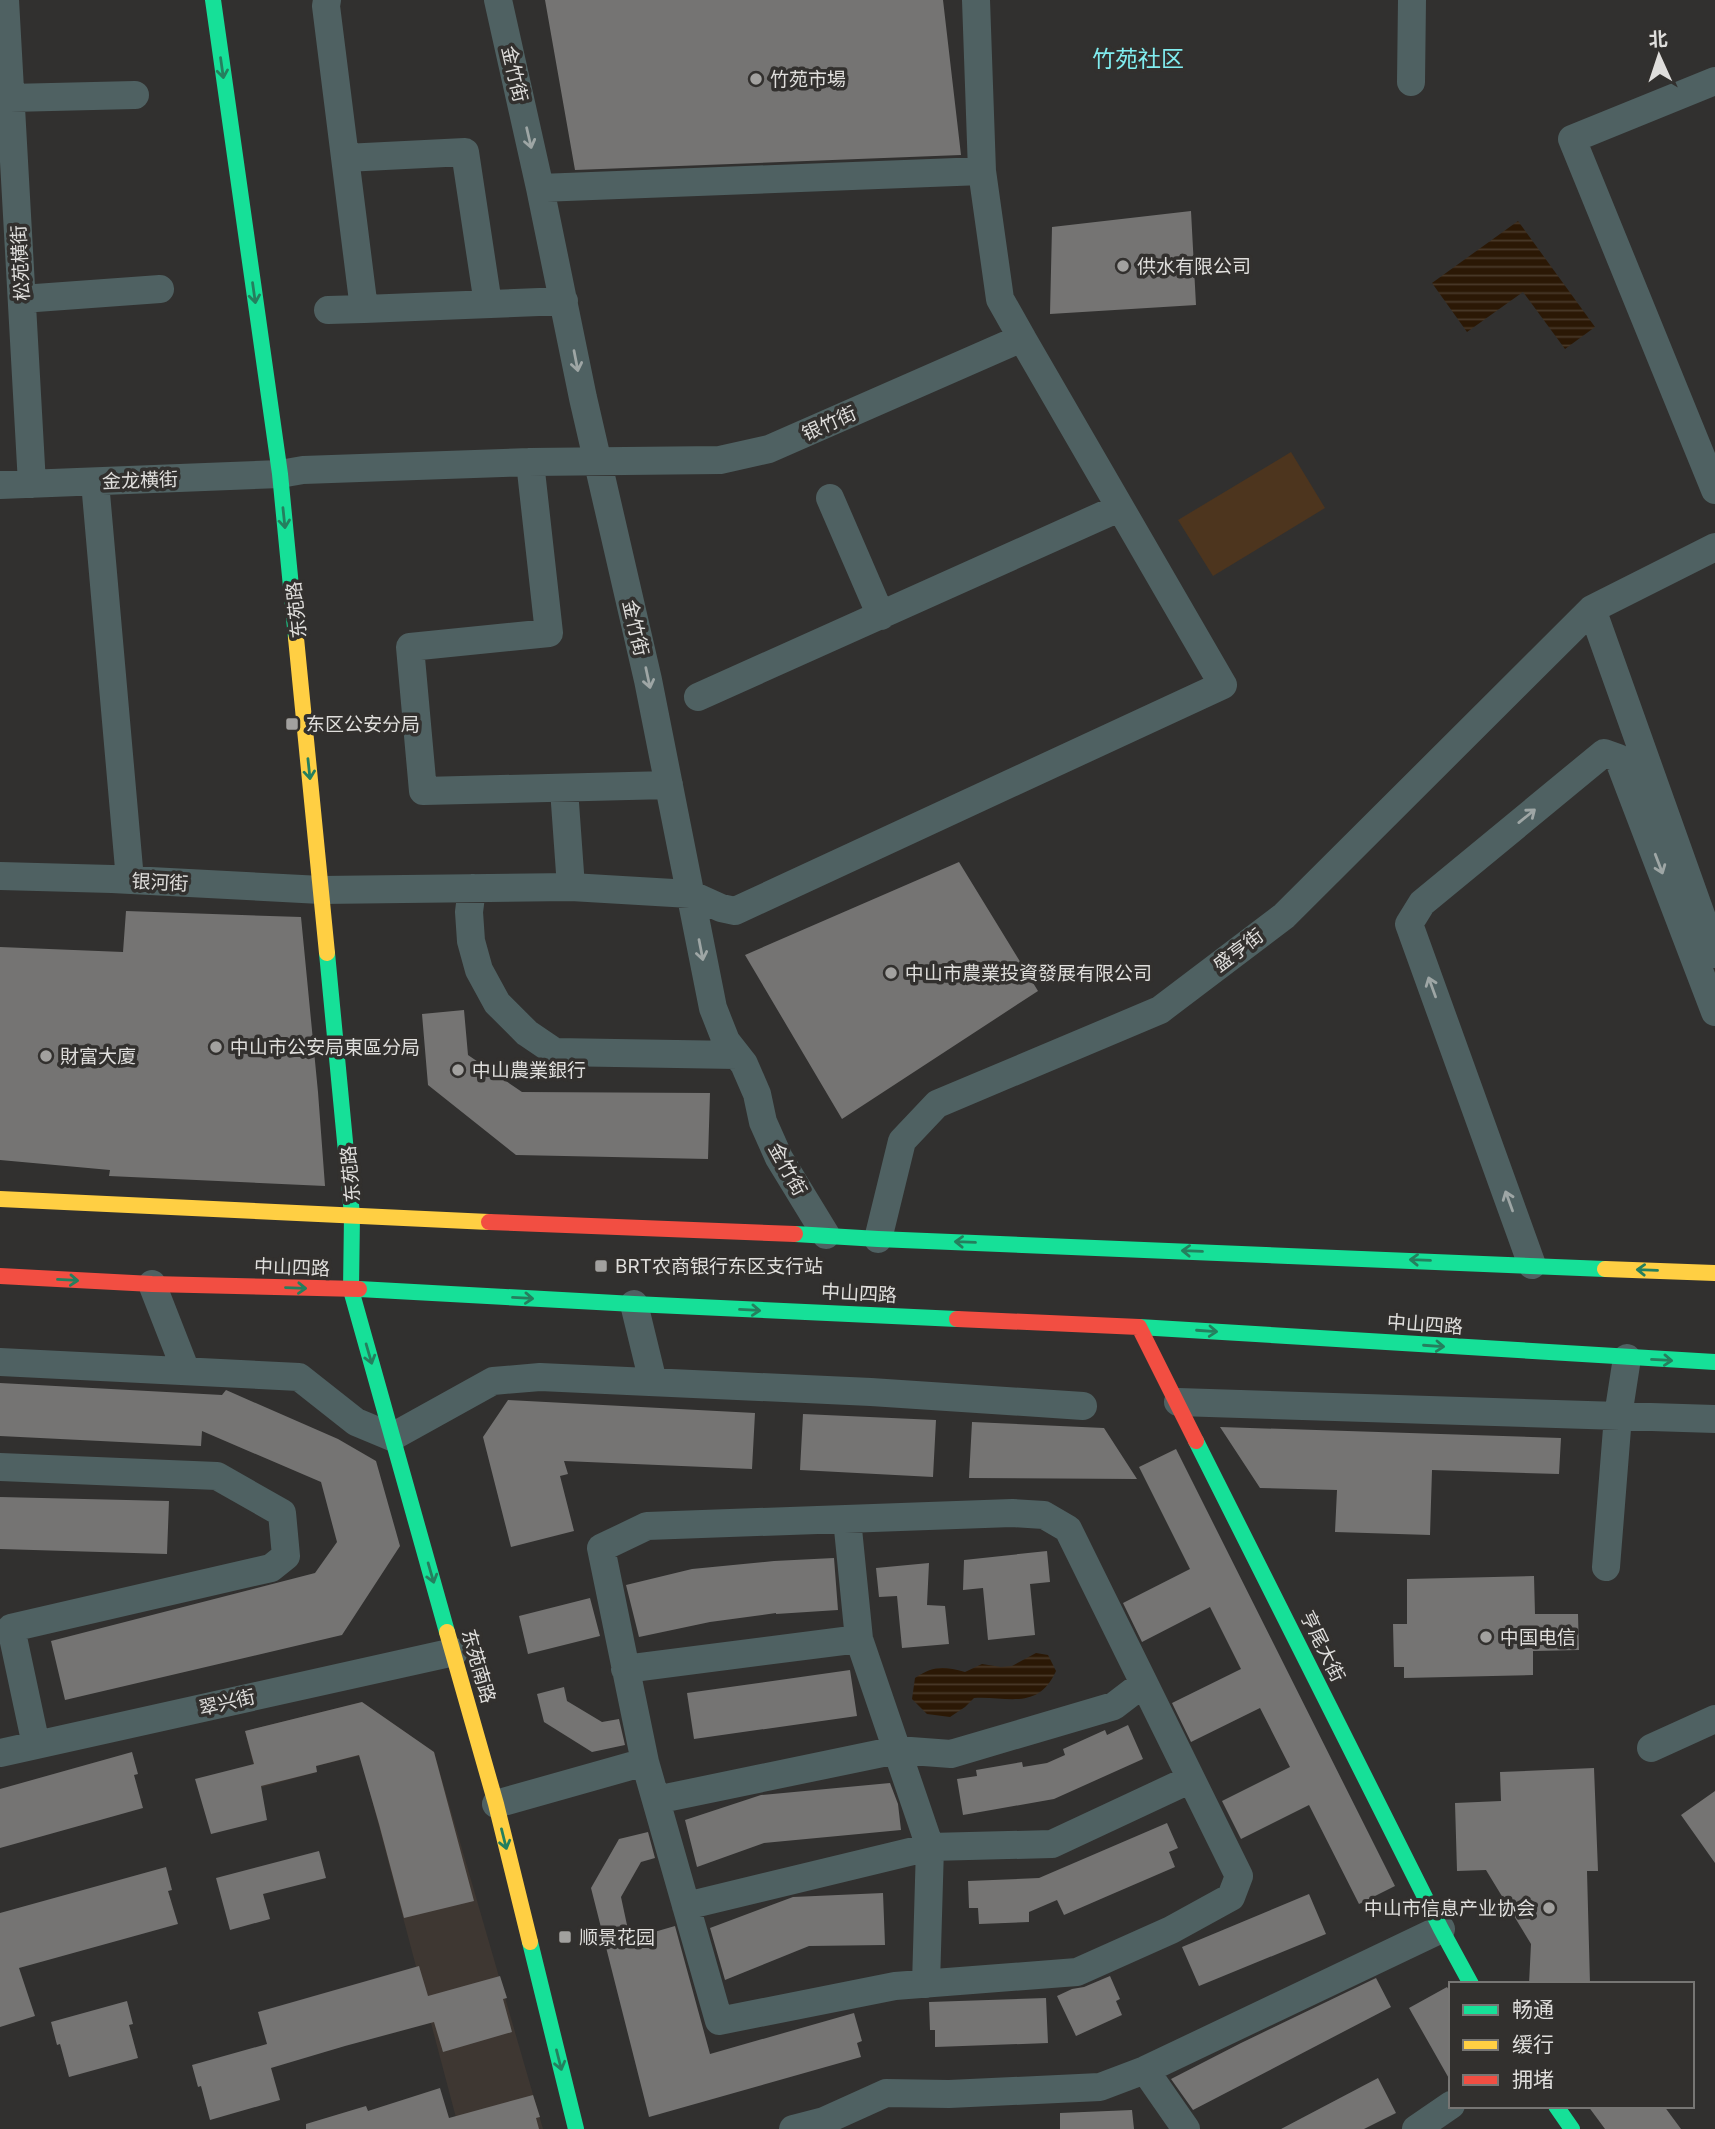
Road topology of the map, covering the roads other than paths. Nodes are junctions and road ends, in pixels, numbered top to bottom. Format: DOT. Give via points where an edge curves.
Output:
graph roads {
  1 [pos="5,0"];
  2 [pos="212,0"];
  3 [pos="327,0"];
  4 [pos="498,0"];
  5 [pos="976,0"];
  6 [pos="1412,0"];
  7 [pos="1715,81"];
  8 [pos="1411,82"];
  9 [pos="135,95"];
  10 [pos="10,98"];
  11 [pos="345,158"];
  12 [pos="982,171"];
  13 [pos="540,188"];
  14 [pos="160,289"];
  15 [pos="22,299"];
  16 [pos="564,301"];
  17 [pos="488,304"];
  18 [pos="364,309"];
  19 [pos="328,310"];
  20 [pos="1022,338"];
  21 [pos="598,461"];
  22 [pos="530,462"];
  23 [pos="297,471"];
  24 [pos="95,482"];
  25 [pos="32,484"];
  26 [pos="0,485"];
  27 [pos="1715,490"];
  28 [pos="830,498"];
  29 [pos="1119,508"];
  30 [pos="1715,547"];
  31 [pos="1592,609"];
  32 [pos="881,616"];
  33 [pos="698,697"];
  34 [pos="669,785"];
  35 [pos="564,789"];
  36 [pos="0,876"];
  37 [pos="130,880"];
  38 [pos="571,887"];
  39 [pos="471,888"];
  40 [pos="339,890"];
  41 [pos="690,894"];
  42 [pos="1715,954"];
  43 [pos="1715,1012"];
  44 [pos="737,1055"];
  45 [pos="0,1199"];
  46 [pos="352,1214"];
  47 [pos="826,1235"];
  48 [pos="878,1239"];
  49 [pos="1532,1265"];
  50 [pos="1715,1273"];
  51 [pos="0,1276"];
  52 [pos="152,1284"];
  53 [pos="351,1290"];
  54 [pos="634,1304"];
  55 [pos="1139,1327"];
  56 [pos="1627,1358"];
  57 [pos="0,1362"];
  58 [pos="1715,1362"];
  59 [pos="186,1371"];
  60 [pos="653,1382"];
  61 [pos="1178,1402"];
  62 [pos="1083,1406"];
  63 [pos="1618,1416"];
  64 [pos="1715,1419"];
  65 [pos="406,1430"];
  66 [pos="0,1467"];
  67 [pos="846,1519"];
  68 [pos="1606,1567"];
  69 [pos="859,1639"];
  70 [pos="464,1649"];
  71 [pos="625,1669"];
  72 [pos="477,1681"];
  73 [pos="1144,1683"];
  74 [pos="1715,1719"];
  75 [pos="36,1745"];
  76 [pos="1651,1748"];
  77 [pos="897,1750"];
  78 [pos="0,1753"];
  79 [pos="645,1762"];
  80 [pos="1191,1779"];
  81 [pos="656,1800"];
  82 [pos="503,1802"];
  83 [pos="930,1847"];
  84 [pos="537,1906"];
  85 [pos="686,1906"];
  86 [pos="1441,1929"];
  87 [pos="1470,1982"];
  88 [pos="926,1984"];
  89 [pos="1145,2070"];
  90 [pos="1449,2106"];
  91 [pos="1557,2108"];
  92 [pos="576,2129"];
  93 [pos="793,2129"];
  94 [pos="1186,2129"];
  95 [pos="1416,2129"];
  96 [pos="1572,2129"];
  1 -- 10 [label="street, 松苑横街"];
  2 -- 23 [label="main road, 东苑路, one-way"];
  3 -- 11 [label="street"];
  4 -- 13 [label="street, 金竹街, one-way"];
  5 -- 12 [label="street"];
  6 -- 8 [label="street"];
  7 -- 27 [label="street" via="1572,139"];
  9 -- 10 [label="street"];
  10 -- 15 [label="street, 松苑横街"];
  11 -- 17 [label="street" via="465,152"];
  11 -- 18 [label="street"];
  12 -- 13 [label="street"];
  12 -- 20 [label="street" via="1000,299"];
  13 -- 16 [label="street, 金竹街"];
  14 -- 15 [label="street"];
  15 -- 25 [label="street, 松苑横街"];
  16 -- 17 [label="street"];
  16 -- 21 [label="street, 金竹街, one-way"];
  17 -- 18 [label="street"];
  18 -- 19 [label="street"];
  20 -- 21 [label="street, 银竹街" via="769,449 720,460"];
  20 -- 29 [label="street"];
  21 -- 22 [label="street, 银竹街"];
  21 -- 34 [label="street, 金竹街, one-way"];
  22 -- 23 [label="street, 银竹街"];
  22 -- 35 [label="street" via="549,633 410,647 423,792"];
  23 -- 24 [label="street, 金龙横街"];
  23 -- 40 [label="main road, 东苑路, one-way"];
  24 -- 25 [label="street, 金龙横街"];
  24 -- 37 [label="street"];
  25 -- 26 [label="street, 金龙横街"];
  28 -- 32 [label="street"];
  29 -- 32 [label="street"];
  29 -- 41 [label="street" via="1223,685 734,911"];
  30 -- 31 [label="street, 盛亨街"];
  31 -- 42 [label="street"];
  31 -- 48 [label="street, 盛亨街" via="1284,916 1160,1010 937,1104 902,1141"];
  32 -- 33 [label="street"];
  34 -- 35 [label="street"];
  34 -- 41 [label="street, 金竹街"];
  35 -- 38 [label="street"];
  36 -- 37 [label="street, 银河街"];
  37 -- 40 [label="street, 银河街"];
  38 -- 39 [label="street, 银河街"];
  38 -- 41 [label="street, 银河街"];
  39 -- 40 [label="street, 银河街"];
  39 -- 44 [label="street" via="471,941 479,970 497,1003 527,1033 555,1052"];
  40 -- 46 [label="main road, 东苑路"];
  41 -- 44 [label="street, 金竹街, one-way" via="713,1008"];
  49 -- 43 [label="street, one-way" via="1409,924 1422,903 1604,753 1618,758"];
  44 -- 47 [label="street, 金竹街" via="757,1094 779,1158"];
  45 -- 46 [label="main road"];
  46 -- 47 [label="main road"];
  46 -- 53 [label="main road, 东苑南路"];
  47 -- 48 [label="main road"];
  49 -- 48 [label="main road, one-way"];
  50 -- 49 [label="main road, one-way"];
  51 -- 52 [label="main road, 中山四路, one-way"];
  52 -- 53 [label="main road, 中山四路, one-way"];
  52 -- 59 [label="street"];
  53 -- 54 [label="main road, 中山四路, one-way"];
  53 -- 65 [label="main road, 东苑南路, one-way"];
  54 -- 55 [label="main road, 中山四路, one-way"];
  54 -- 60 [label="street"];
  55 -- 56 [label="main road, 中山四路, one-way"];
  55 -- 61 [label="main road, 亨尾大街"];
  56 -- 58 [label="main road, 中山四路, one-way"];
  56 -- 63 [label="street"];
  57 -- 59 [label="street"];
  59 -- 65 [label="street" via="299,1377 356,1422"];
  60 -- 62 [label="street"];
  60 -- 65 [label="street" via="540,1377 493,1381"];
  61 -- 63 [label="street"];
  61 -- 86 [label="main road, 亨尾大街"];
  63 -- 64 [label="street"];
  63 -- 68 [label="street"];
  65 -- 70 [label="main road, 东苑南路, one-way"];
  66 -- 75 [label="street" via="217,1476 282,1513 286,1556 271,1568 11,1628"];
  67 -- 69 [label="street"];
  67 -- 71 [label="street" via="647,1526 601,1548"];
  67 -- 73 [label="street" via="1044,1514 1068,1529"];
  69 -- 71 [label="street"];
  69 -- 77 [label="street"];
  70 -- 75 [label="street, 翠兴街"];
  70 -- 82 [label="main road, 东苑南路"];
  71 -- 79 [label="street"];
  72 -- 82 [label="main road, 东苑南路"];
  73 -- 77 [label="street" via="1114,1706 951,1754"];
  73 -- 80 [label="street"];
  74 -- 76 [label="street"];
  75 -- 78 [label="street, 翠兴街"];
  77 -- 81 [label="street"];
  77 -- 83 [label="street"];
  79 -- 81 [label="street"];
  79 -- 82 [label="street"];
  80 -- 83 [label="street" via="1052,1844"];
  80 -- 88 [label="street" via="1239,1876 1231,1897 1077,1972"];
  81 -- 85 [label="street"];
  82 -- 84 [label="main road, 东苑南路"];
  82 -- 92 [label="main road, 东苑南路, one-way"];
  83 -- 85 [label="street"];
  83 -- 88 [label="street"];
  85 -- 88 [label="street" via="719,2021"];
  86 -- 87 [label="main road, 亨尾大街"];
  86 -- 89 [label="street"];
  89 -- 93 [label="street" via="1100,2088 886,2093 824,2121"];
  89 -- 94 [label="street"];
  90 -- 95 [label="street"];
  91 -- 96 [label="main road"];
}
